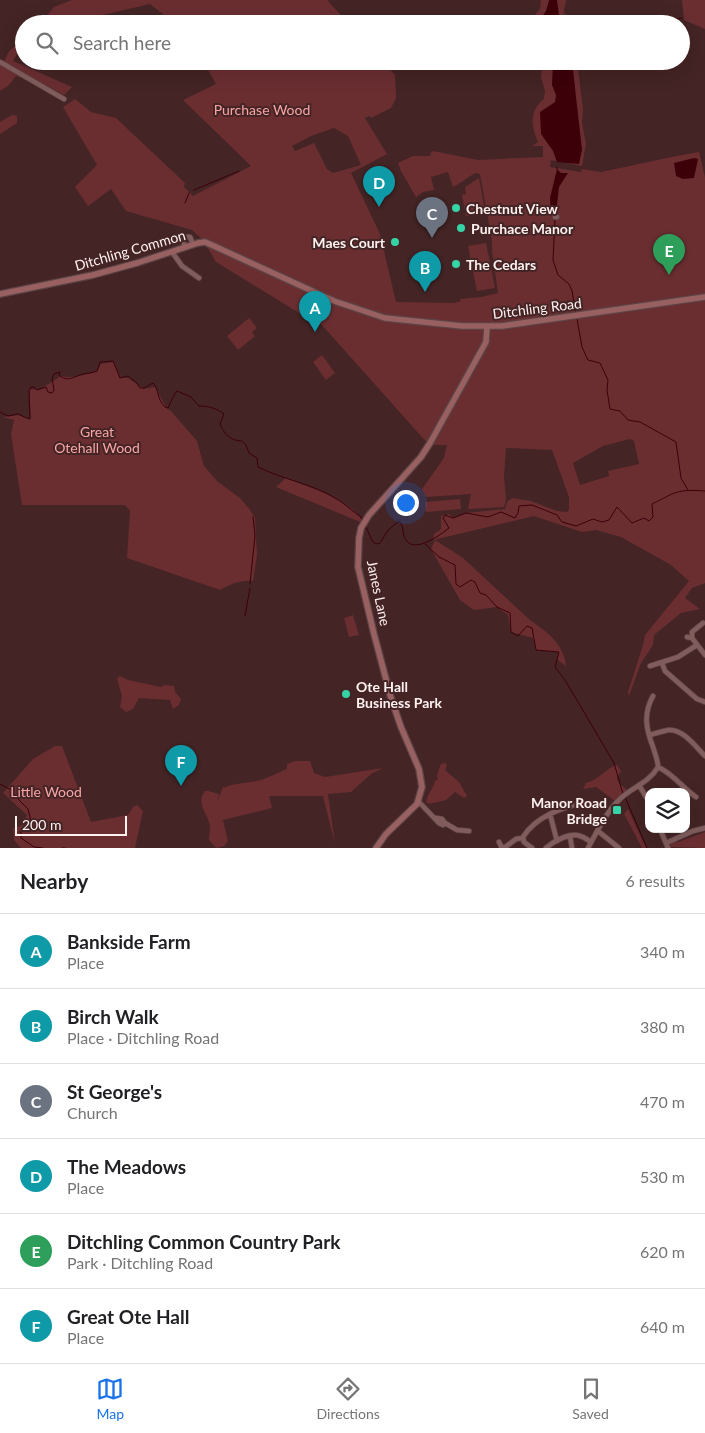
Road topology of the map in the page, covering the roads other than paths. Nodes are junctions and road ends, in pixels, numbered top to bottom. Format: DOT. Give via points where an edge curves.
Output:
graph roads {
  1 [pos="0,62"];
  2 [pos="64,99"];
  3 [pos="194,244"];
  4 [pos="185,247"];
  5 [pos="172,252"];
  6 [pos="199,278"];
  7 [pos="0,294"];
  8 [pos="705,297"];
  9 [pos="372,313"];
  10 [pos="487,327"];
  11 [pos="702,624"];
  12 [pos="697,645"];
  13 [pos="705,655"];
  14 [pos="662,663"];
  15 [pos="650,666"];
  16 [pos="653,696"];
  17 [pos="705,702"];
  18 [pos="649,735"];
  19 [pos="705,756"];
  20 [pos="658,767"];
  21 [pos="640,785"];
  22 [pos="645,794"];
  23 [pos="696,797"];
  24 [pos="418,801"];
  25 [pos="584,802"];
  26 [pos="550,814"];
  27 [pos="705,828"];
  28 [pos="469,830"];
  29 [pos="598,831"];
  30 [pos="662,833"];
  31 [pos="570,836"];
  32 [pos="523,838"];
  33 [pos="557,841"];
  34 [pos="499,842"];
  35 [pos="591,842"];
  36 [pos="667,846"];
  37 [pos="376,848"];
  38 [pos="503,848"];
  39 [pos="532,848"];
  40 [pos="546,848"];
  41 [pos="572,848"];
  42 [pos="588,848"];
  43 [pos="619,848"];
  1 -- 2 [label="street"];
  3 -- 4 [label="main road, Ditchling Common"];
  3 -- 4 [label="street" via="190,237 185,237"];
  3 -- 9 [label="main road, Ditchling Common" via="204,242 334,300"];
  4 -- 5 [label="main road, Ditchling Common"];
  5 -- 6 [label="street" via="192,278"];
  5 -- 7 [label="main road, Ditchling Common" via="93,275"];
  8 -- 10 [label="main road, Ditchling Road"];
  9 -- 10 [label="main road, Ditchling Road" via="385,318 432,324"];
  10 -- 24 [label="main road, Janes Lane" via="486,342 421,457 366,520 359,540 358,567 391,698 421,777"];
  11 -- 12 [label="street" via="690,637"];
  12 -- 13 [label="street"];
  12 -- 14 [label="street" via="678,658"];
  14 -- 15 [label="street"];
  14 -- 17 [label="street" via="665,671 697,699"];
  16 -- 18 [label="street" via="646,716"];
  18 -- 19 [label="street" via="669,730 677,732"];
  18 -- 20 [label="street"];
  20 -- 21 [label="street"];
  20 -- 23 [label="street" via="675,777"];
  21 -- 22 [label="street"];
  21 -- 29 [label="street" via="612,808"];
  24 -- 28 [label="street" via="442,824 457,830"];
  24 -- 37 [label="main road"];
  25 -- 26 [label="street"];
  26 -- 32 [label="street" via="528,828"];
  26 -- 33 [label="street"];
  27 -- 36 [label="street"];
  29 -- 35 [label="street"];
  29 -- 43 [label="street"];
  30 -- 36 [label="street"];
  31 -- 33 [label="street"];
  31 -- 35 [label="street" via="579,835"];
  31 -- 41 [label="street"];
  32 -- 38 [label="street" via="516,838"];
  32 -- 39 [label="street"];
  33 -- 40 [label="street"];
  34 -- 38 [label="street"];
  35 -- 42 [label="street"];
}
